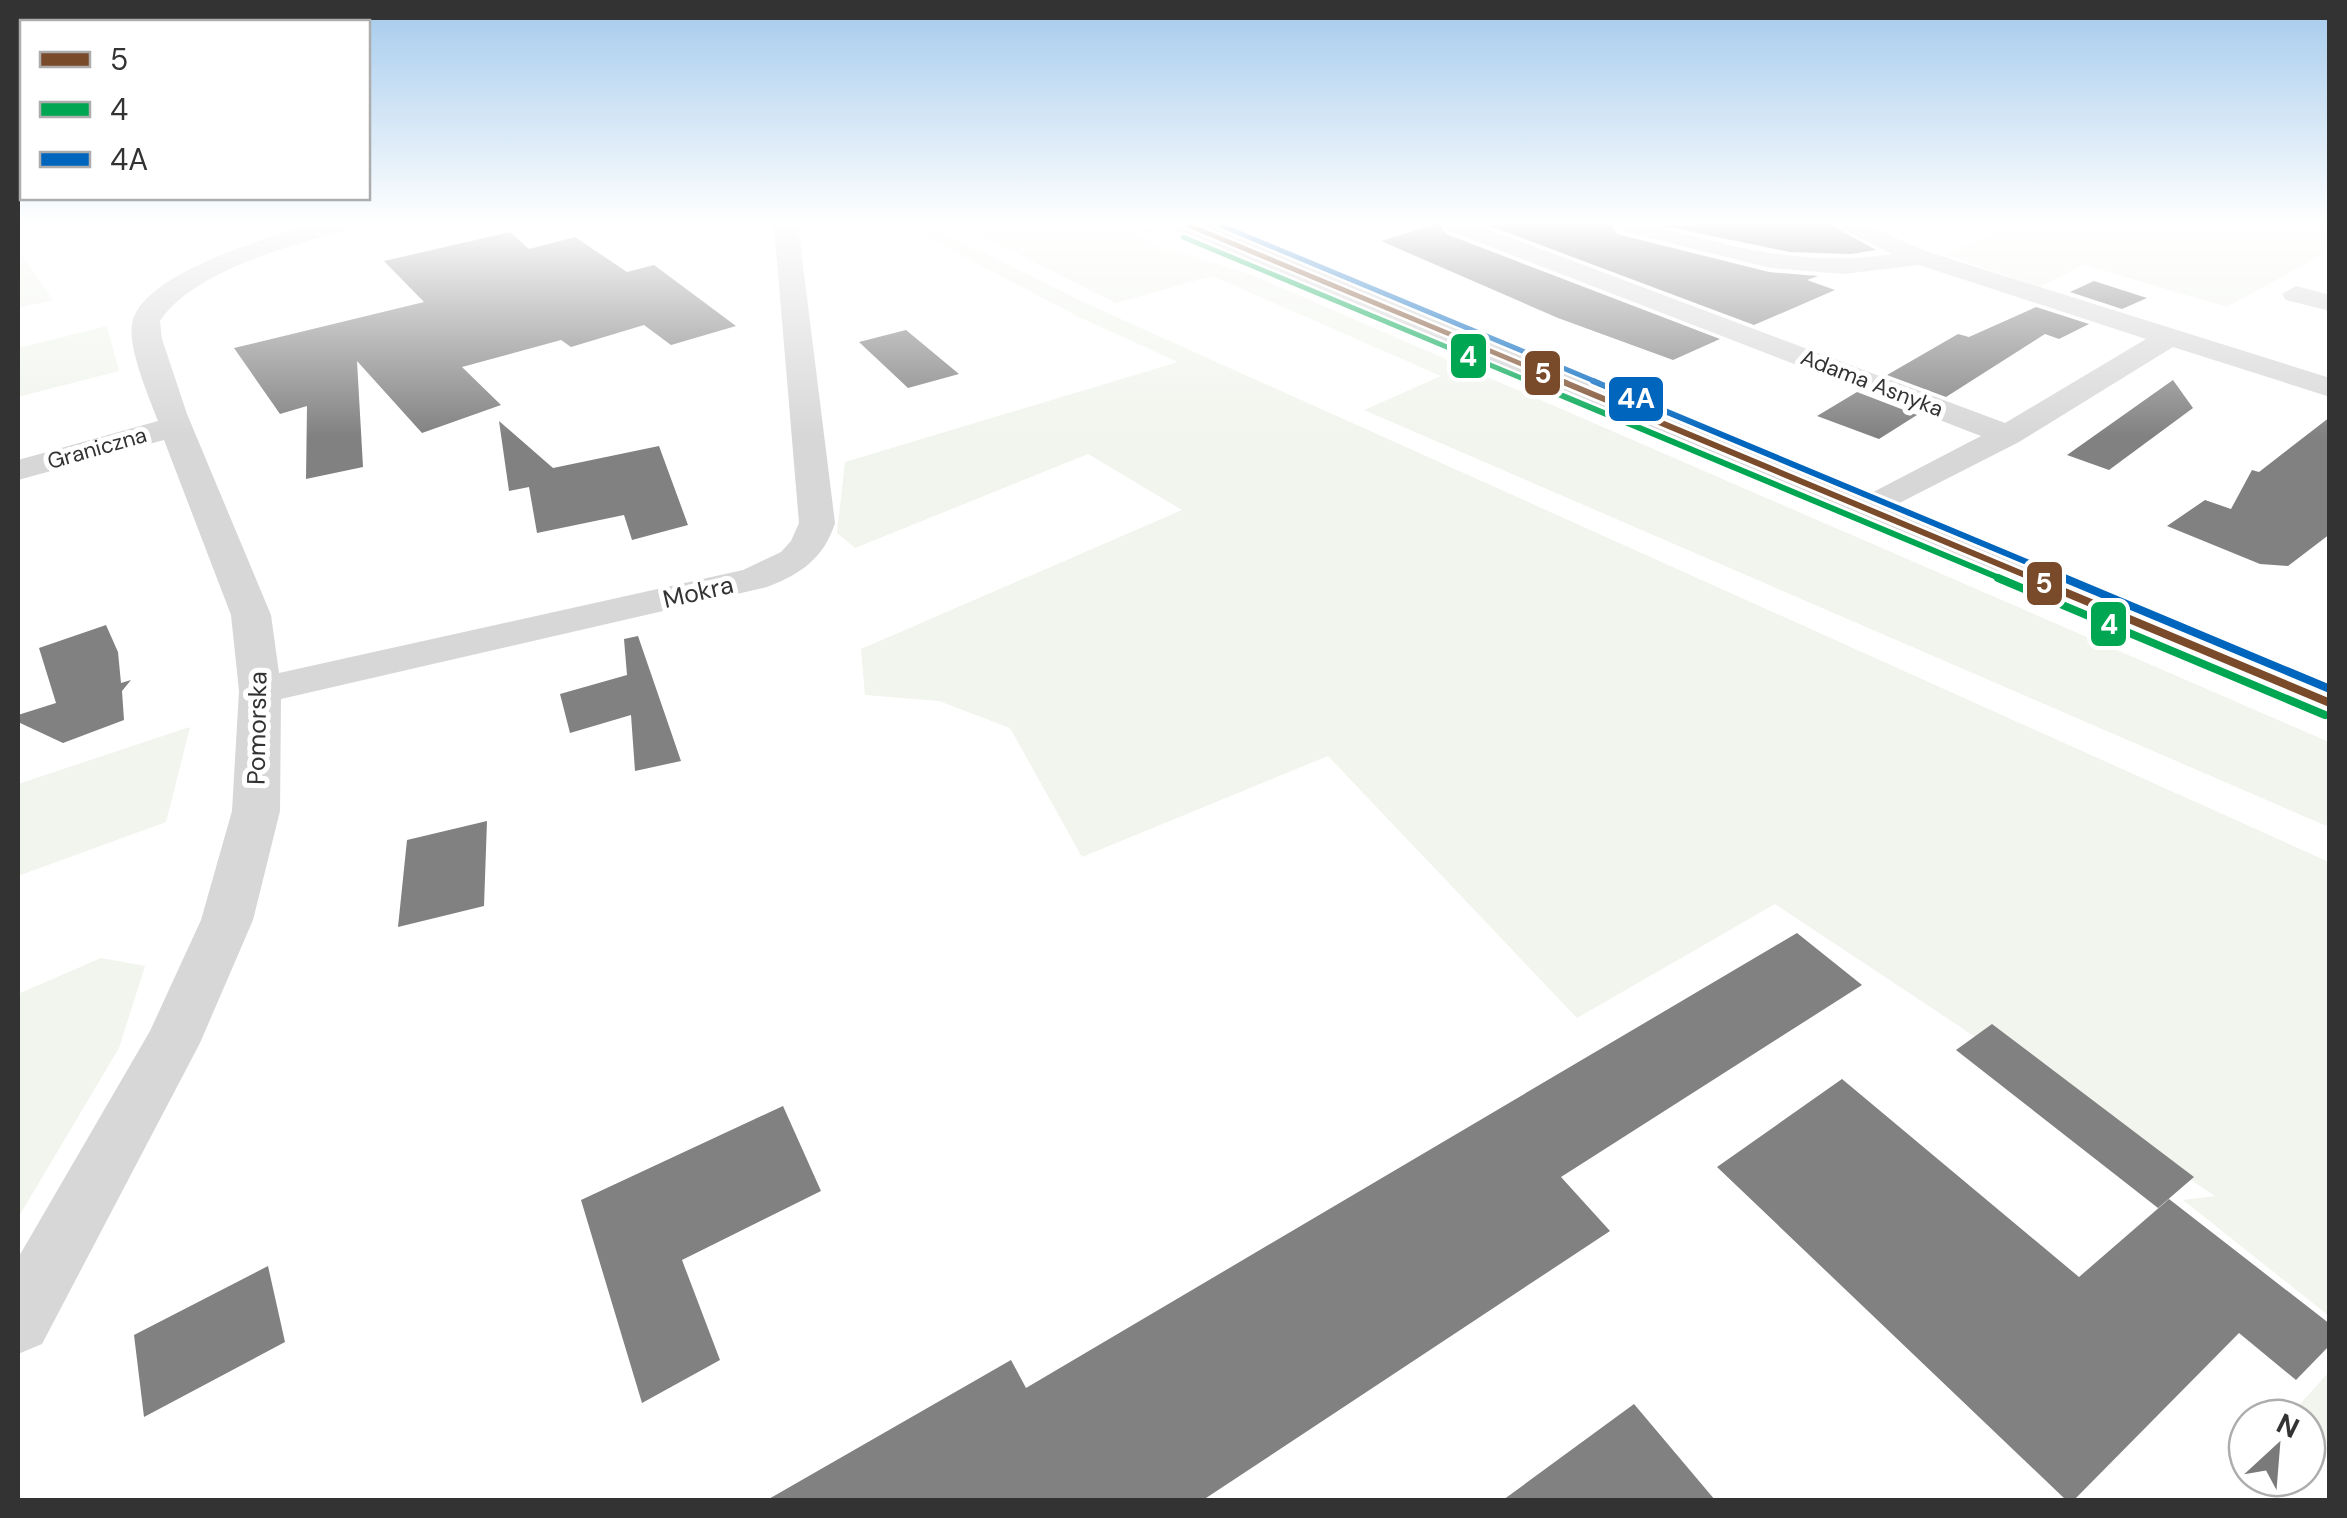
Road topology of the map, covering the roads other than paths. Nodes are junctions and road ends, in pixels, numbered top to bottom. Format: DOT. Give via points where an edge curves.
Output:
graph roads {
  1 [pos="171,296"];
  2 [pos="793,296"];
  3 [pos="1358,296"];
  4 [pos="1642,296"];
  5 [pos="2041,296"];
  6 [pos="2302,296"];
  7 [pos="2330,304"];
  8 [pos="2170,337"];
  9 [pos="2330,388"];
  10 [pos="177,426"];
  11 [pos="2008,435"];
  12 [pos="18,470"];
  13 [pos="1868,508"];
  14 [pos="260,691"];
  15 [pos="2330,702"];
  16 [pos="18,1321"];
  1 -- 10 [label="street, Pomorska" via="147,318 144,332"];
  2 -- 14 [label="street, Mokra" via="817,523 798,559 754,579"];
  3 -- 13 [label="main road"];
  4 -- 11 [label="street, Adama Asnyka"];
  5 -- 8 [label="street"];
  6 -- 7 [label="street"];
  8 -- 9 [label="street"];
  8 -- 11 [label="street"];
  10 -- 12 [label="street, Graniczna"];
  10 -- 14 [label="street, Pomorska" via="250,615"];
  11 -- 13 [label="street"];
  13 -- 15 [label="main road"];
  14 -- 16 [label="street, Pomorska" via="256,811 227,920 172,1043"];
}
